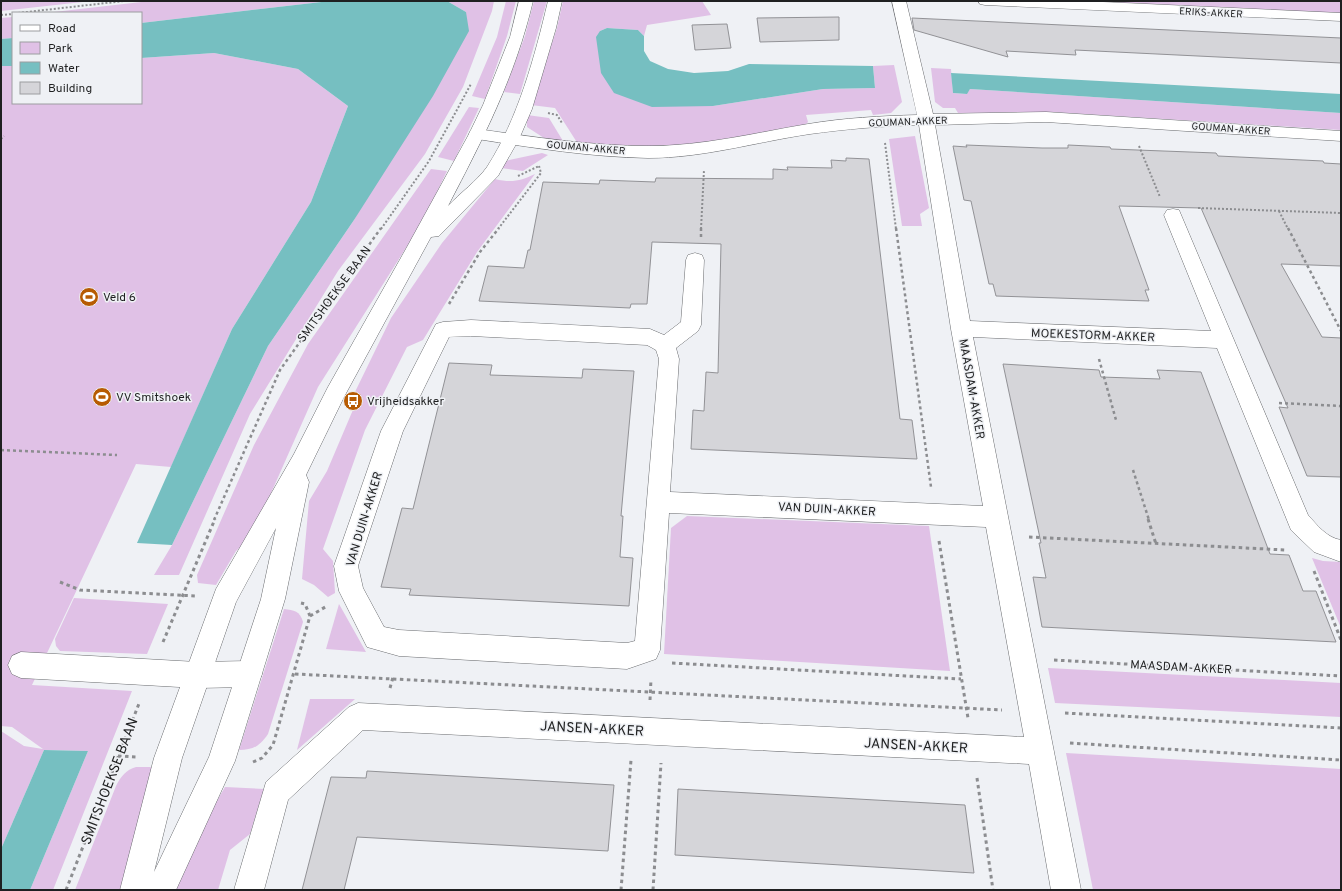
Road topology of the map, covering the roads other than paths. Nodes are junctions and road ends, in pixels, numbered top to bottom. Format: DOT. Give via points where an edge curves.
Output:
graph roads {
  1 [pos="526,1"];
  2 [pos="555,1"];
  3 [pos="899,1"];
  4 [pos="985,1"];
  5 [pos="1341,17"];
  6 [pos="926,120"];
  7 [pos="477,134"];
  8 [pos="1341,136"];
  9 [pos="510,139"];
  10 [pos="1169,211"];
  11 [pos="416,248"];
  12 [pos="695,260"];
  13 [pos="961,329"];
  14 [pos="1224,340"];
  15 [pos="665,345"];
  16 [pos="302,461"];
  17 [pos="659,502"];
  18 [pos="997,526"];
  19 [pos="1341,551"];
  20 [pos="21,664"];
  21 [pos="249,674"];
  22 [pos="197,675"];
  23 [pos="1038,746"];
  24 [pos="135,890"];
  25 [pos="161,890"];
  26 [pos="249,890"];
  27 [pos="1066,890"];
  1 -- 7 [label="street" via="517,38"];
  2 -- 9 [label="street" via="524,109"];
  3 -- 6 [label="street"];
  4 -- 5 [label="street, ERIKS-AKKER"];
  6 -- 8 [label="street, GOUMAN-AKKER" via="1046,117"];
  6 -- 9 [label="street, GOUMAN-AKKER" via="882,121 810,129 705,148 649,152 568,147"];
  6 -- 13 [label="street, MAASDAM-AKKER"];
  7 -- 9 [label="street, GOUMAN-AKKER"];
  7 -- 11 [label="street"];
  9 -- 11 [label="street" via="492,172"];
  10 -- 14 [label="street"];
  11 -- 16 [label="street" via="335,393"];
  12 -- 15 [label="street" via="692,325"];
  13 -- 14 [label="street, MOEKESTORM-AKKER"];
  13 -- 18 [label="street, MAASDAM-AKKER"];
  14 -- 19 [label="street" via="1309,544"];
  15 -- 17 [label="street" via="669,359"];
  15 -- 17 [label="street, VAN DUIN-AKKER" via="650,337 471,328 443,330 392,431 346,566 351,591 376,638 399,643 648,656"];
  16 -- 21 [label="street" via="273,599"];
  16 -- 22 [label="street" via="225,597"];
  17 -- 18 [label="street, VAN DUIN-AKKER"];
  18 -- 23 [label="street, MAASDAM-AKKER"];
  20 -- 22 [label="street"];
  21 -- 22 [label="street"];
  21 -- 25 [label="street" via="221,761"];
  22 -- 24 [label="street" via="168,758"];
  23 -- 26 [label="street, JANSEN-AKKER" via="648,731 358,716 276,792"];
  23 -- 27 [label="street, MAASDAM-AKKER"];
}
